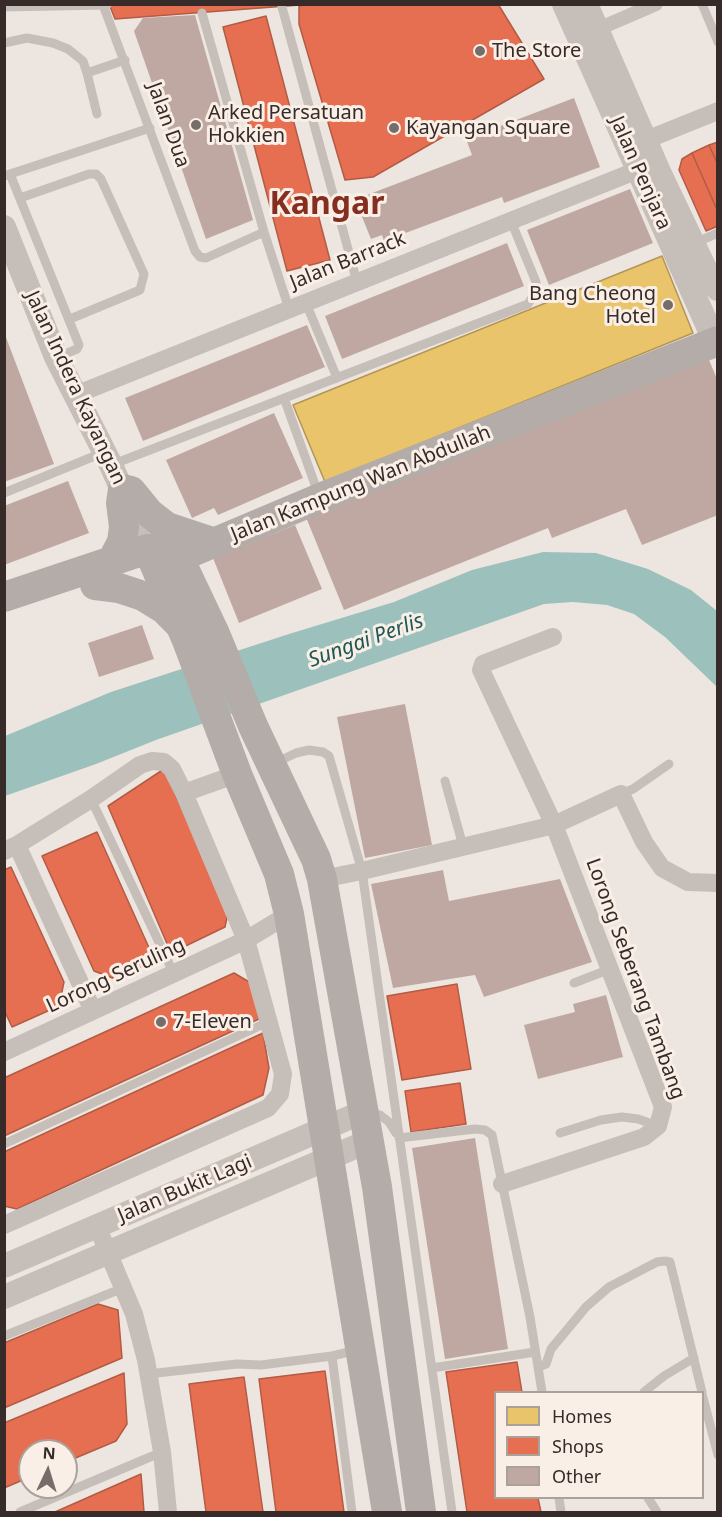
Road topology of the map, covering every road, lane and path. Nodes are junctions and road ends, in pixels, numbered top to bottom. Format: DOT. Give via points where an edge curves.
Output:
graph roads {
  1 [pos="564,4"];
  2 [pos="586,4"];
  3 [pos="656,4"];
  4 [pos="702,4"];
  5 [pos="103,5"];
  6 [pos="110,5"];
  7 [pos="4,7"];
  8 [pos="282,7"];
  9 [pos="202,13"];
  10 [pos="598,29"];
  11 [pos="717,42"];
  12 [pos="4,44"];
  13 [pos="125,60"];
  14 [pos="87,73"];
  15 [pos="717,111"];
  16 [pos="97,114"];
  17 [pos="150,128"];
  18 [pos="646,140"];
  19 [pos="638,170"];
  20 [pos="7,175"];
  21 [pos="20,198"];
  22 [pos="511,221"];
  23 [pos="4,227"];
  24 [pos="264,232"];
  25 [pos="717,233"];
  26 [pos="704,238"];
  27 [pos="357,282"];
  28 [pos="717,289"];
  29 [pos="297,306"];
  30 [pos="70,319"];
  31 [pos="717,344"];
  32 [pos="56,357"];
  33 [pos="337,378"];
  34 [pos="75,394"];
  35 [pos="284,398"];
  36 [pos="113,469"];
  37 [pos="4,493"];
  38 [pos="320,498"];
  39 [pos="215,543"];
  40 [pos="161,558"];
  41 [pos="112,561"];
  42 [pos="95,585"];
  43 [pos="4,597"];
  44 [pos="4,618"];
  45 [pos="194,634"];
  46 [pos="553,637"];
  47 [pos="669,764"];
  48 [pos="271,765"];
  49 [pos="237,774"];
  50 [pos="445,781"];
  51 [pos="183,793"];
  52 [pos="621,794"];
  53 [pos="91,799"];
  54 [pos="554,825"];
  55 [pos="463,846"];
  56 [pos="11,848"];
  57 [pos="362,871"];
  58 [pos="322,879"];
  59 [pos="717,883"];
  60 [pos="289,914"];
  61 [pos="246,940"];
  62 [pos="610,969"];
  63 [pos="174,974"];
  64 [pos="574,983"];
  65 [pos="93,1011"];
  66 [pos="268,1023"];
  67 [pos="5,1050"];
  68 [pos="365,1112"];
  69 [pos="658,1125"];
  70 [pos="560,1133"];
  71 [pos="399,1138"];
  72 [pos="369,1141"];
  73 [pos="4,1144"];
  74 [pos="326,1144"];
  75 [pos="501,1184"];
  76 [pos="4,1225"];
  77 [pos="97,1226"];
  78 [pos="108,1252"];
  79 [pos="5,1264"];
  80 [pos="123,1288"];
  81 [pos="4,1297"];
  82 [pos="4,1336"];
  83 [pos="535,1352"];
  84 [pos="346,1353"];
  85 [pos="414,1354"];
  86 [pos="694,1358"];
  87 [pos="538,1367"];
  88 [pos="432,1368"];
  89 [pos="148,1374"];
  90 [pos="542,1391"];
  91 [pos="645,1391"];
  92 [pos="702,1391"];
  93 [pos="704,1401"];
  94 [pos="162,1452"];
  95 [pos="717,1455"];
  96 [pos="649,1499"];
  97 [pos="20,1512"];
  98 [pos="168,1512"];
  99 [pos="352,1512"];
  100 [pos="387,1512"];
  101 [pos="421,1512"];
  102 [pos="452,1512"];
  103 [pos="657,1512"];
  1 -- 19 [label="street, Jalan Penjara"];
  2 -- 10 [label="street, Jalan Penjara"];
  3 -- 10 [label="street"];
  4 -- 11 [label="lane"];
  5 -- 6 [label="lane"];
  5 -- 7 [label="lane"];
  5 -- 13 [label="lane, Jalan Dua"];
  8 -- 27 [label="lane"];
  9 -- 24 [label="lane"];
  10 -- 18 [label="street, Jalan Penjara"];
  12 -- 14 [label="lane" via="27,38 53,44 83,61"];
  13 -- 14 [label="lane"];
  13 -- 17 [label="lane, Jalan Dua"];
  14 -- 16 [label="lane"];
  15 -- 18 [label="street"];
  17 -- 20 [label="lane"];
  17 -- 24 [label="lane, Jalan Dua" via="200,257 206,258"];
  18 -- 28 [label="street, Jalan Penjara"];
  19 -- 22 [label="street, Jalan Barrack"];
  19 -- 31 [label="street, Jalan Penjara"];
  20 -- 21 [label="lane"];
  21 -- 30 [label="lane"];
  21 -- 30 [label="lane" via="96,174 144,274 140,290"];
  22 -- 27 [label="street, Jalan Barrack"];
  22 -- 33 [label="lane" via="536,282 528,304"];
  23 -- 32 [label="street, Jalan Indera Kayangan"];
  24 -- 29 [label="lane"];
  25 -- 26 [label="lane"];
  27 -- 29 [label="street, Jalan Barrack"];
  29 -- 33 [label="lane"];
  29 -- 34 [label="street, Jalan Barrack"];
  30 -- 32 [label="lane" via="79,345"];
  31 -- 38 [label="main road, Jalan Kampung Wan Abdullah"];
  32 -- 34 [label="street, Jalan Indera Kayangan"];
  33 -- 35 [label="lane"];
  34 -- 36 [label="street, Jalan Indera Kayangan"];
  35 -- 36 [label="lane"];
  35 -- 38 [label="lane"];
  36 -- 37 [label="lane"];
  36 -- 39 [label="main road" via="149,513 167,527"];
  36 -- 40 [label="street, Jalan Indera Kayangan"];
  36 -- 41 [label="main road" via="124,527 122,542"];
  38 -- 39 [label="main road, Jalan Kampung Wan Abdullah"];
  39 -- 40 [label="main road, Jalan Kampung Wan Abdullah"];
  40 -- 41 [label="main road"];
  40 -- 42 [label="main road, Jalan Kampung Wan Abdullah"];
  40 -- 45 [label="main road"];
  41 -- 43 [label="main road"];
  42 -- 44 [label="main road, Jalan Kampung Wan Abdullah"];
  42 -- 45 [label="main road" via="143,596"];
  45 -- 48 [label="main road" via="253,726"];
  45 -- 49 [label="main road"];
  46 -- 54 [label="street, Lorong Seberang Tambang" via="483,664 481,670"];
  47 -- 52 [label="lane"];
  48 -- 57 [label="lane" via="309,750 328,756"];
  48 -- 58 [label="main road"];
  49 -- 51 [label="street"];
  49 -- 60 [label="main road" via="279,874"];
  50 -- 55 [label="lane"];
  51 -- 53 [label="street" via="172,769 164,762 152,761"];
  51 -- 61 [label="street"];
  52 -- 54 [label="street"];
  52 -- 59 [label="street" via="644,842 662,868 688,882"];
  53 -- 56 [label="street"];
  53 -- 63 [label="lane"];
  54 -- 55 [label="street"];
  54 -- 62 [label="street, Lorong Seberang Tambang"];
  55 -- 57 [label="street"];
  56 -- 65 [label="street"];
  57 -- 58 [label="street"];
  57 -- 71 [label="lane"];
  58 -- 68 [label="main road"];
  60 -- 61 [label="street, Lorong Seruling"];
  60 -- 74 [label="main road"];
  61 -- 63 [label="street, Lorong Seruling"];
  61 -- 66 [label="street"];
  62 -- 64 [label="lane"];
  62 -- 69 [label="street, Lorong Seberang Tambang" via="663,1107"];
  63 -- 65 [label="street, Lorong Seruling"];
  65 -- 67 [label="street, Lorong Seruling"];
  66 -- 73 [label="lane"];
  66 -- 76 [label="street" via="283,1074 280,1094 268,1108"];
  68 -- 71 [label="lane" via="380,1115"];
  68 -- 72 [label="main road"];
  68 -- 74 [label="street, Jalan Bukit Lagi"];
  69 -- 70 [label="lane" via="622,1117"];
  69 -- 75 [label="street, Lorong Seberang Tambang" via="644,1137"];
  71 -- 75 [label="lane" via="485,1130 492,1135"];
  71 -- 85 [label="lane"];
  72 -- 74 [label="street"];
  72 -- 85 [label="main road"];
  74 -- 77 [label="street, Jalan Bukit Lagi"];
  74 -- 78 [label="street, Jalan Bukit Lagi"];
  74 -- 84 [label="main road"];
  75 -- 83 [label="lane"];
  77 -- 78 [label="street"];
  77 -- 79 [label="street, Jalan Bukit Lagi"];
  78 -- 80 [label="street"];
  78 -- 81 [label="street, Jalan Bukit Lagi"];
  80 -- 82 [label="lane"];
  80 -- 89 [label="street" via="134,1314"];
  83 -- 87 [label="lane"];
  83 -- 88 [label="lane"];
  84 -- 89 [label="lane"];
  84 -- 99 [label="lane"];
  84 -- 100 [label="main road"];
  85 -- 88 [label="lane"];
  85 -- 101 [label="main road"];
  86 -- 87 [label="lane" via="670,1262 665,1261 609,1287 586,1307 551,1349 546,1364"];
  86 -- 91 [label="lane"];
  86 -- 92 [label="lane"];
  87 -- 90 [label="lane"];
  88 -- 102 [label="lane"];
  89 -- 94 [label="street"];
  93 -- 95 [label="lane"];
  94 -- 97 [label="lane"];
  94 -- 98 [label="street"];
  96 -- 103 [label="lane"];
}
